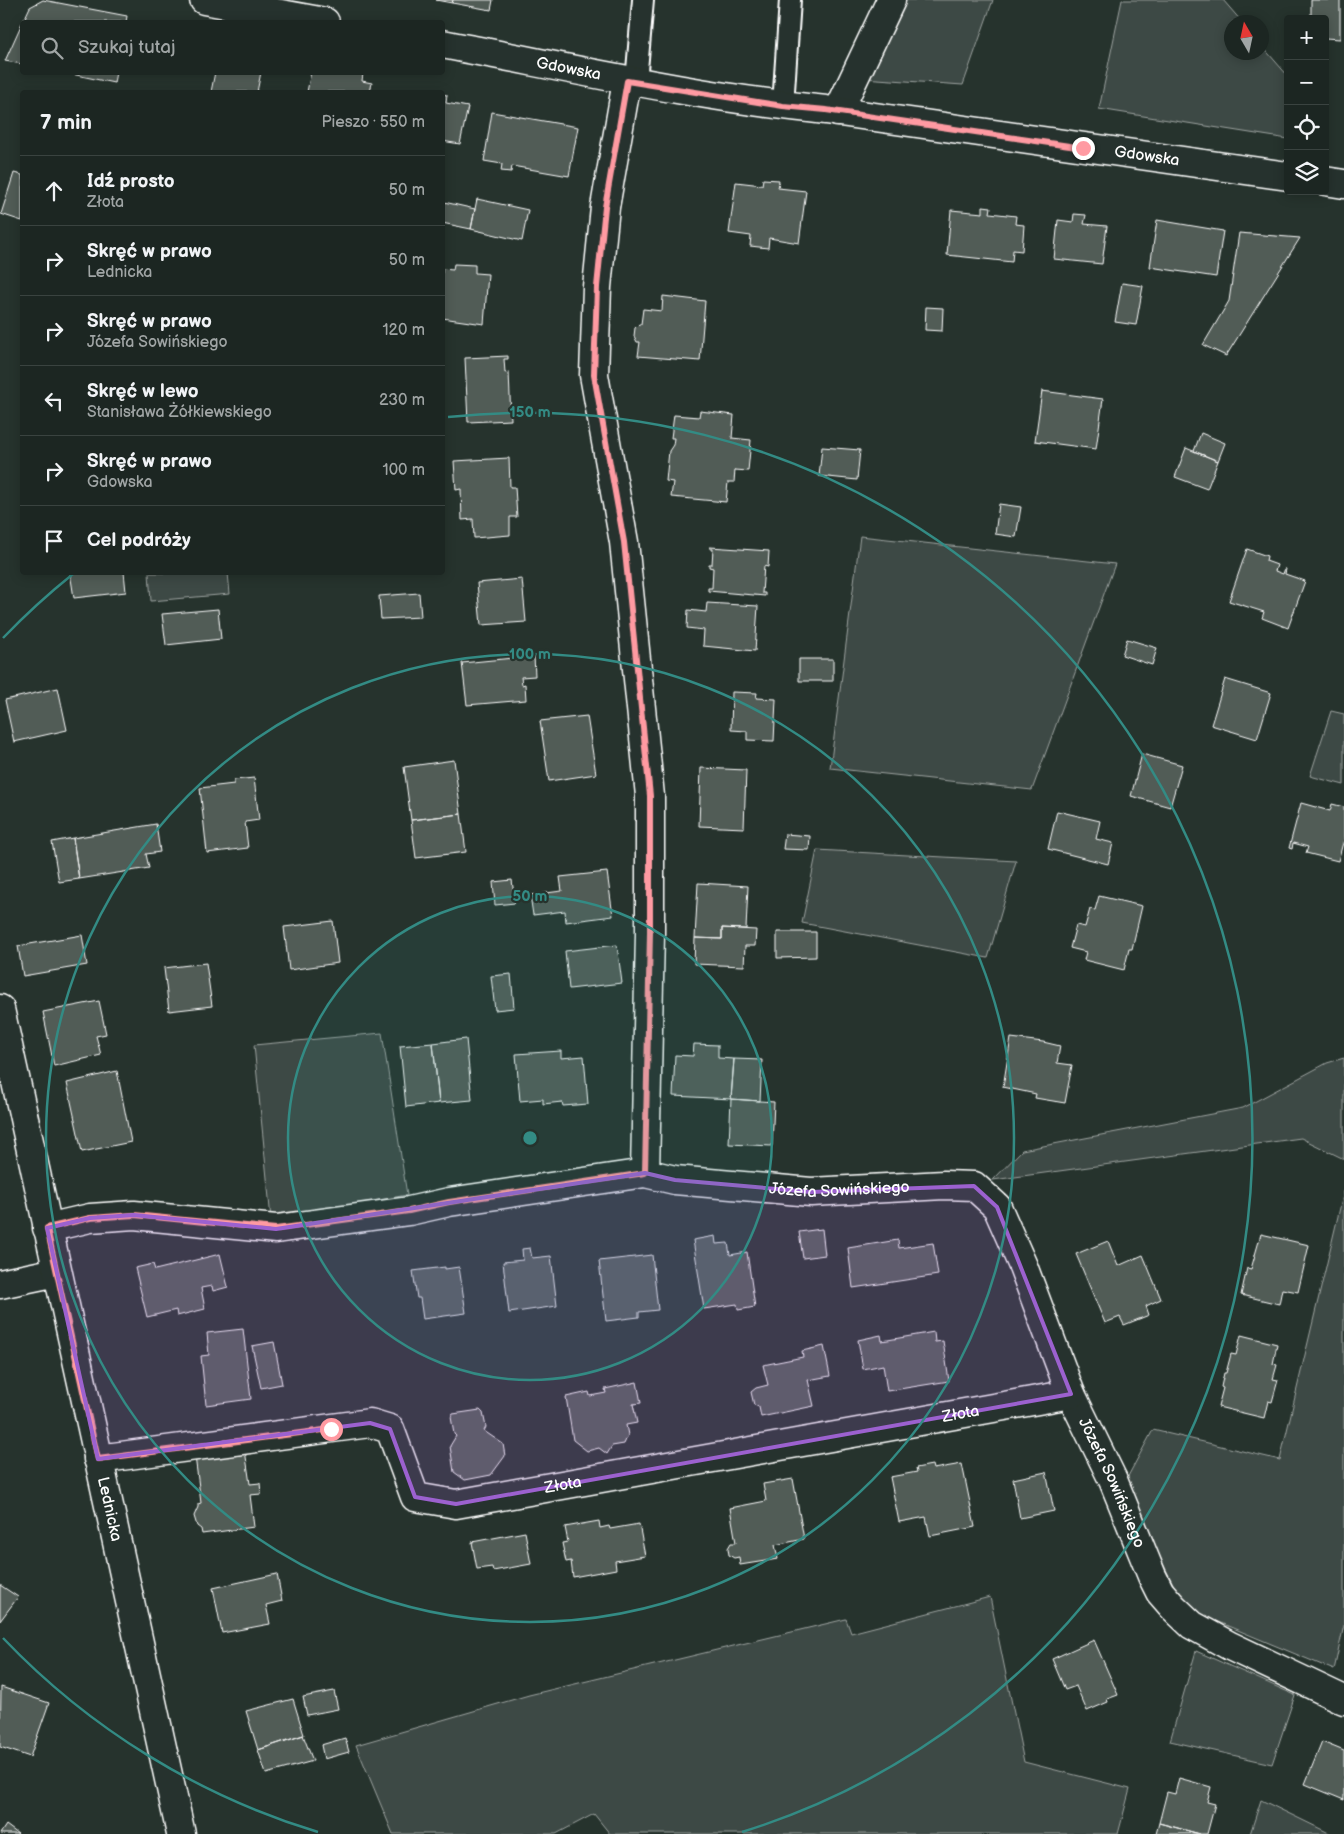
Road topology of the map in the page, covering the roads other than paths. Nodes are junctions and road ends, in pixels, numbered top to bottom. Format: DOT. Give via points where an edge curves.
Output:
graph roads {
  1 [pos="204,0"];
  2 [pos="643,0"];
  3 [pos="790,0"];
  4 [pos="891,0"];
  5 [pos="314,20"];
  6 [pos="445,45"];
  7 [pos="631,81"];
  8 [pos="783,106"];
  9 [pos="838,112"];
  10 [pos="1284,175"];
  11 [pos="1329,182"];
  12 [pos="1344,184"];
  13 [pos="0,1009"];
  14 [pos="645,1173"];
  15 [pos="47,1228"];
  16 [pos="56,1272"];
  17 [pos="0,1284"];
  18 [pos="1071,1394"];
  19 [pos="98,1459"];
  20 [pos="1344,1700"];
  21 [pos="181,1834"];
  1 -- 5 [label="street"];
  2 -- 7 [label="lane"];
  3 -- 8 [label="lane"];
  4 -- 9 [label="street"];
  6 -- 7 [label="street, Gdowska"];
  7 -- 8 [label="street, Gdowska"];
  7 -- 14 [label="street" via="605,207 597,287 594,375 624,542 650,796"];
  8 -- 9 [label="street, Gdowska"];
  9 -- 10 [label="street, Gdowska"];
  11 -- 12 [label="street"];
  13 -- 15 [label="street, Lednicka"];
  14 -- 15 [label="street, Józefa Sowińskiego" via="276,1229 134,1215 90,1218"];
  14 -- 18 [label="street, Józefa Sowińskiego" via="675,1180 811,1192 974,1186 997,1207"];
  15 -- 16 [label="street, Lednicka"];
  16 -- 17 [label="street"];
  16 -- 19 [label="street, Lednicka"];
  18 -- 19 [label="street, Złota" via="456,1504 415,1497 390,1428 370,1423"];
  18 -- 20 [label="street, Józefa Sowińskiego" via="1113,1480 1152,1576 1173,1607 1192,1625 1230,1646"];
  19 -- 21 [label="street, Lednicka"];
}
